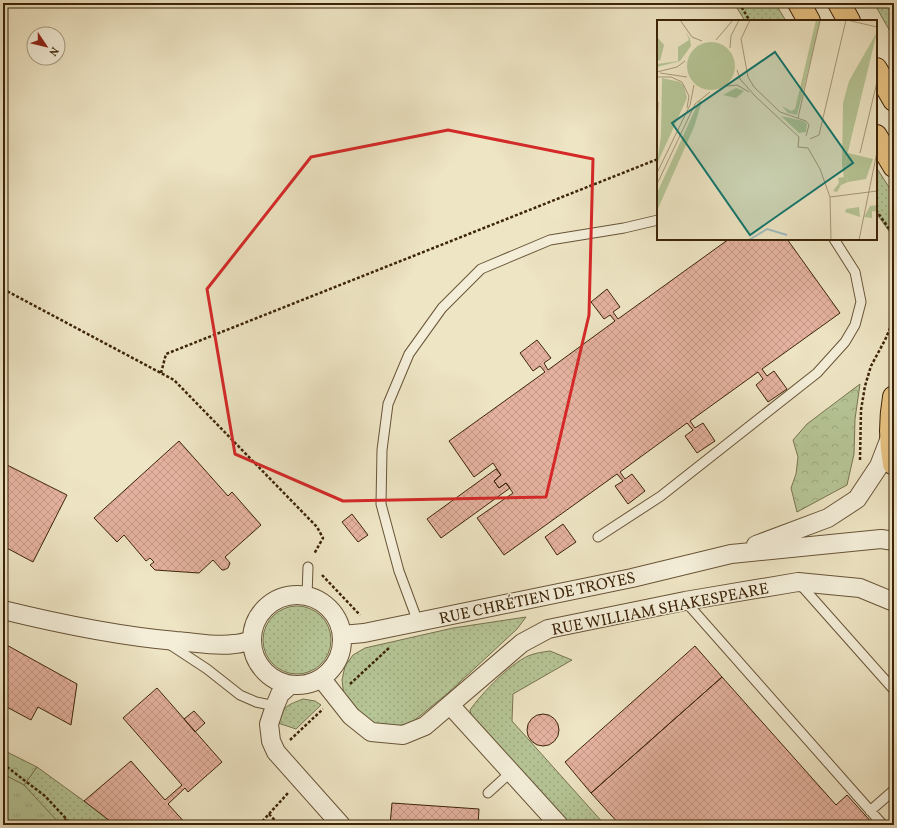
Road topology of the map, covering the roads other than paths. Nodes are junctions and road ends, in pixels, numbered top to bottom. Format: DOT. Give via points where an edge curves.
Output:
graph roads {
  1 [pos="799,3"];
  2 [pos="839,3"];
  3 [pos="808,20"];
  4 [pos="848,20"];
  5 [pos="877,71"];
  6 [pos="894,100"];
  7 [pos="877,138"];
  8 [pos="894,166"];
  9 [pos="657,220"];
  10 [pos="835,240"];
  11 [pos="894,397"];
  12 [pos="891,435"];
  13 [pos="894,464"];
  14 [pos="598,537"];
  15 [pos="894,541"];
  16 [pos="731,554"];
  17 [pos="309,565"];
  18 [pos="798,582"];
  19 [pos="307,596"];
  20 [pos="685,600"];
  21 [pos="894,602"];
  22 [pos="3,610"];
  23 [pos="418,622"];
  24 [pos="342,635"];
  25 [pos="163,640"];
  26 [pos="252,640"];
  27 [pos="321,678"];
  28 [pos="290,685"];
  29 [pos="894,690"];
  30 [pos="450,705"];
  31 [pos="275,706"];
  32 [pos="511,772"];
  33 [pos="894,790"];
  34 [pos="488,793"];
  35 [pos="870,811"];
  36 [pos="341,825"];
  37 [pos="559,825"];
  38 [pos="883,825"];
  1 -- 3 [label="main road"];
  2 -- 4 [label="main road"];
  5 -- 6 [label="main road"];
  7 -- 8 [label="main road"];
  9 -- 23 [label="lane" via="550,240 481,269 442,308 408,354 388,404 382,450 381,504 399,571"];
  10 -- 14 [label="lane" via="855,272 861,302 855,324 846,342 817,373 661,496"];
  11 -- 12 [label="main road"];
  12 -- 13 [label="main road"];
  12 -- 16 [label="street, RUE CHRÉTIEN DE TROYES" via="879,466 857,499 828,518"];
  15 -- 16 [label="street, RUE CHRÉTIEN DE TROYES" via="874,539"];
  16 -- 23 [label="street, RUE CHRÉTIEN DE TROYES" via="632,578"];
  17 -- 19 [label="lane"];
  18 -- 20 [label="street, RUE WILLIAM SHAKESPEARE"];
  18 -- 21 [label="street, RUE WILLIAM SHAKESPEARE" via="860,588"];
  18 -- 29 [label="lane"];
  19 -- 24 [label="street" via="320,601 331,610"];
  19 -- 26 [label="street" via="294,594 280,597 269,604 260,614"];
  20 -- 30 [label="street, RUE WILLIAM SHAKESPEARE" via="548,629 522,643"];
  20 -- 35 [label="lane"];
  22 -- 25 [label="street" via="80,628"];
  23 -- 24 [label="street, RUE CHRÉTIEN DE TROYES"];
  24 -- 27 [label="street" via="342,648 338,660"];
  25 -- 26 [label="street" via="234,644"];
  25 -- 31 [label="lane" via="240,695"];
  26 -- 28 [label="street" via="254,653 267,674"];
  27 -- 28 [label="street" via="311,683"];
  27 -- 30 [label="street, RUE WILLIAM SHAKESPEARE" via="351,716 371,732 403,735 425,726"];
  28 -- 31 [label="street" via="280,694"];
  30 -- 32 [label="street"];
  31 -- 36 [label="street" via="269,724 271,741 276,752"];
  32 -- 34 [label="lane"];
  32 -- 37 [label="street"];
  33 -- 35 [label="lane"];
  35 -- 38 [label="lane"];
}
